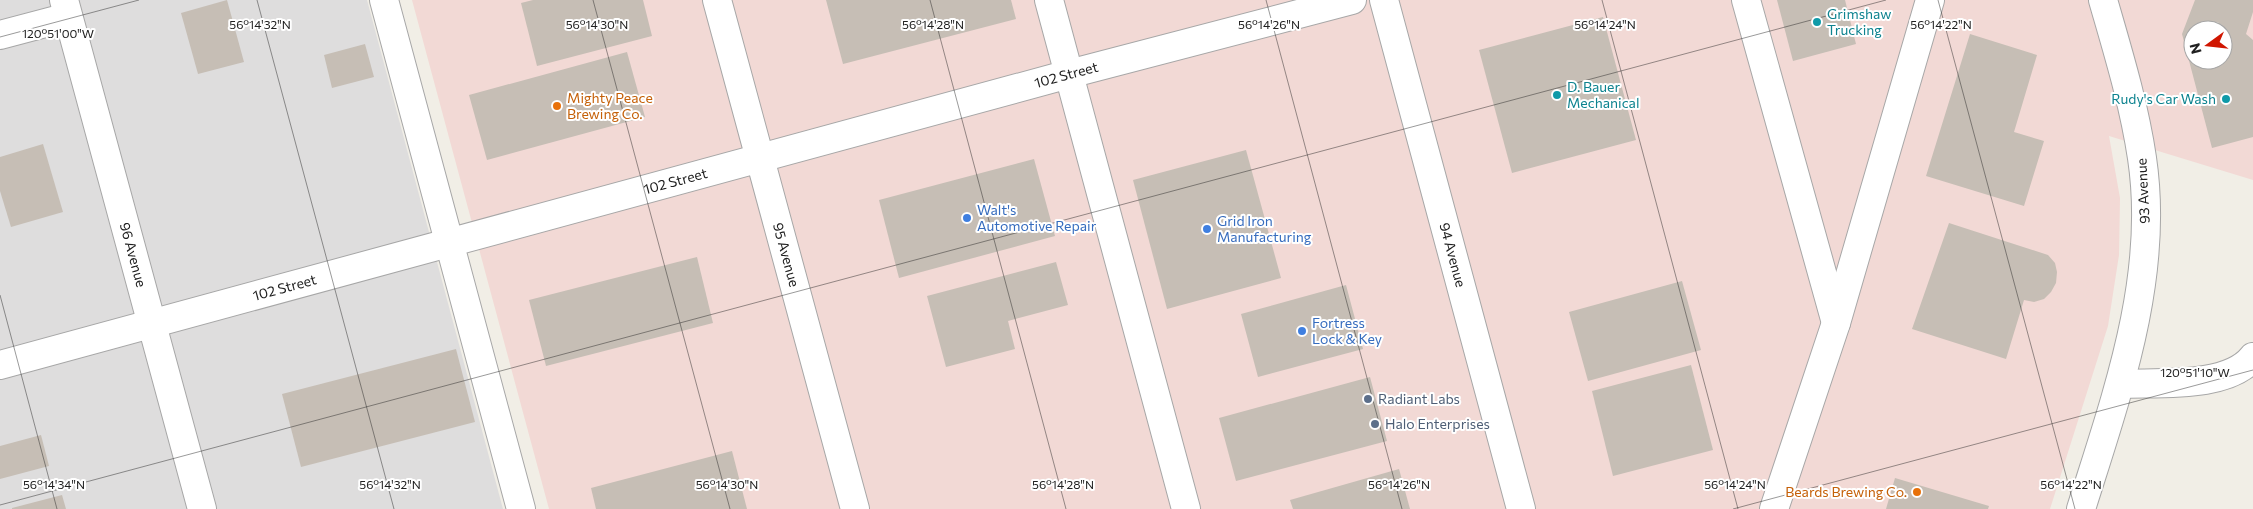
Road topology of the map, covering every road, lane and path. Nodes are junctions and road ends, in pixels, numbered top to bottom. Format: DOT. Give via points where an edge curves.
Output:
graph roads {
  1 [pos="384,0"];
  2 [pos="717,0"];
  3 [pos="1049,0"];
  4 [pos="1352,0"];
  5 [pos="1384,0"];
  6 [pos="1746,0"];
  7 [pos="1930,0"];
  8 [pos="2103,0"];
  9 [pos="66,9"];
  10 [pos="0,35"];
  11 [pos="1069,74"];
  12 [pos="759,158"];
  13 [pos="450,242"];
  14 [pos="1836,323"];
  15 [pos="153,324"];
  16 [pos="2253,358"];
  17 [pos="0,365"];
  18 [pos="2120,384"];
  19 [pos="202,509"];
  20 [pos="521,509"];
  21 [pos="855,509"];
  22 [pos="1186,509"];
  23 [pos="1521,509"];
  24 [pos="1774,509"];
  25 [pos="2081,509"];
  1 -- 13 [label="street"];
  2 -- 12 [label="street, 95 Avenue"];
  3 -- 11 [label="street"];
  4 -- 11 [label="street, 102 Street"];
  5 -- 23 [label="street, 94 Avenue"];
  6 -- 14 [label="street"];
  7 -- 14 [label="street"];
  8 -- 18 [label="street, 93 Avenue" via="2126,80 2143,159 2147,224 2139,296"];
  9 -- 10 [label="street"];
  9 -- 15 [label="street, 96 Avenue"];
  11 -- 12 [label="street, 102 Street"];
  11 -- 22 [label="street"];
  12 -- 13 [label="street, 102 Street"];
  12 -- 21 [label="street, 95 Avenue"];
  13 -- 15 [label="street, 102 Street"];
  13 -- 20 [label="street"];
  14 -- 24 [label="street"];
  15 -- 17 [label="street, 102 Street"];
  15 -- 19 [label="street, 96 Avenue"];
  16 -- 18 [label="street" via="2222,377 2187,382"];
  18 -- 25 [label="street, 93 Avenue"];
}
